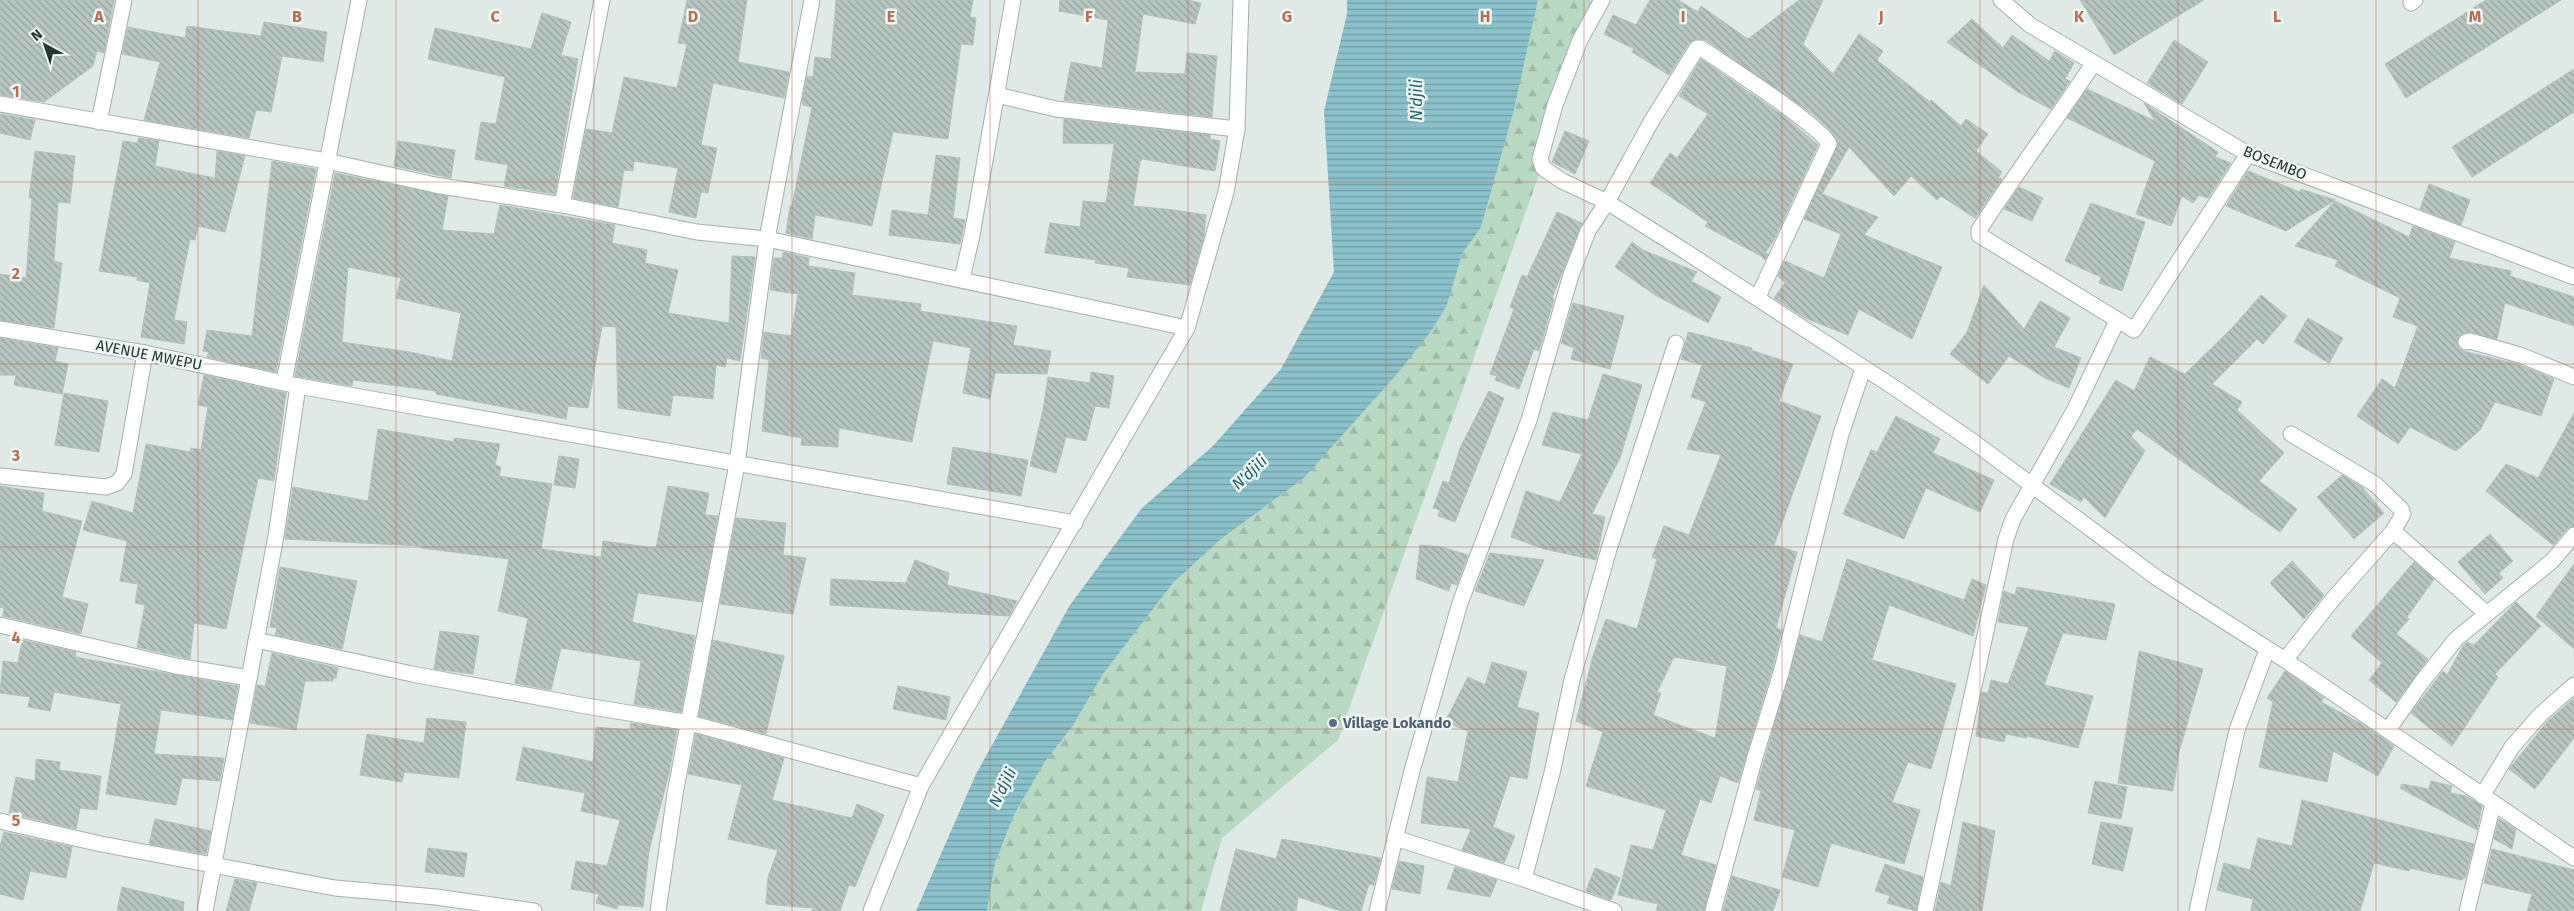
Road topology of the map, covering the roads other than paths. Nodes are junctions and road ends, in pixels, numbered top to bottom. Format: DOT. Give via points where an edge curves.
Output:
graph roads {
  1 [pos="124,0"];
  2 [pos="359,0"];
  3 [pos="602,0"];
  4 [pos="812,0"];
  5 [pos="1013,0"];
  6 [pos="1241,0"];
  7 [pos="1602,0"];
  8 [pos="2000,0"];
  9 [pos="2093,64"];
  10 [pos="998,95"];
  11 [pos="0,104"];
  12 [pos="99,122"];
  13 [pos="1237,129"];
  14 [pos="2248,154"];
  15 [pos="327,161"];
  16 [pos="1607,202"];
  17 [pos="562,206"];
  18 [pos="767,239"];
  19 [pos="2574,276"];
  20 [pos="962,279"];
  21 [pos="1758,297"];
  22 [pos="2117,321"];
  23 [pos="0,328"];
  24 [pos="1187,328"];
  25 [pos="2466,342"];
  26 [pos="1676,343"];
  27 [pos="145,353"];
  28 [pos="1863,369"];
  29 [pos="2574,378"];
  30 [pos="291,384"];
  31 [pos="2291,434"];
  32 [pos="736,464"];
  33 [pos="0,476"];
  34 [pos="2032,486"];
  35 [pos="1075,523"];
  36 [pos="2393,530"];
  37 [pos="2574,535"];
  38 [pos="2486,613"];
  39 [pos="0,625"];
  40 [pos="256,640"];
  41 [pos="2267,650"];
  42 [pos="2284,660"];
  43 [pos="249,678"];
  44 [pos="2574,685"];
  45 [pos="690,723"];
  46 [pos="2388,730"];
  47 [pos="922,786"];
  48 [pos="2487,800"];
  49 [pos="0,821"];
  50 [pos="1395,838"];
  51 [pos="2574,858"];
  52 [pos="214,865"];
  53 [pos="1524,878"];
  54 [pos="205,911"];
  55 [pos="534,911"];
  56 [pos="658,911"];
  57 [pos="871,911"];
  58 [pos="1377,911"];
  59 [pos="1614,911"];
  60 [pos="1713,911"];
  61 [pos="1925,911"];
  62 [pos="2198,911"];
  63 [pos="2467,911"];
  1 -- 12 [label="street"];
  2 -- 15 [label="street"];
  3 -- 17 [label="street"];
  4 -- 18 [label="street"];
  5 -- 10 [label="street"];
  6 -- 13 [label="street"];
  7 -- 16 [label="street" via="1568,66 1540,164 1562,181"];
  8 -- 9 [label="street, BOSEMBO" via="2030,25"];
  9 -- 14 [label="street, BOSEMBO"];
  9 -- 22 [label="street" via="1979,230 1984,239 2051,277"];
  10 -- 13 [label="street" via="1065,110"];
  10 -- 20 [label="street"];
  11 -- 12 [label="street"];
  12 -- 15 [label="street"];
  13 -- 24 [label="street" via="1226,192"];
  14 -- 19 [label="street, BOSEMBO"];
  14 -- 22 [label="street" via="2134,330"];
  15 -- 17 [label="street" via="435,185"];
  15 -- 30 [label="street"];
  16 -- 21 [label="street"];
  16 -- 21 [label="street" via="1694,50 1701,48 1801,119 1829,144"];
  16 -- 50 [label="street" via="1588,231 1571,275 1530,420 1460,603"];
  17 -- 18 [label="street" via="697,232"];
  18 -- 20 [label="street"];
  18 -- 32 [label="street"];
  20 -- 24 [label="street"];
  21 -- 28 [label="street"];
  22 -- 34 [label="street" via="2075,409"];
  23 -- 27 [label="street, AVENUE MWEPU"];
  24 -- 35 [label="street"];
  25 -- 29 [label="street" via="2520,354"];
  26 -- 53 [label="street" via="1609,549 1572,680"];
  27 -- 30 [label="street, AVENUE MWEPU"];
  27 -- 33 [label="street" via="124,474 117,483 106,486"];
  28 -- 34 [label="street"];
  28 -- 60 [label="street" via="1841,434 1781,673"];
  30 -- 32 [label="street, AVENUE MWEPU"];
  30 -- 40 [label="street" via="276,536"];
  31 -- 36 [label="street" via="2374,484 2401,509 2403,514"];
  32 -- 35 [label="street, AVENUE MWEPU"];
  32 -- 45 [label="street"];
  34 -- 41 [label="street" via="2157,578"];
  34 -- 61 [label="street" via="2006,539"];
  35 -- 47 [label="street"];
  36 -- 38 [label="street"];
  36 -- 42 [label="street"];
  37 -- 38 [label="street" via="2552,561"];
  38 -- 46 [label="street" via="2456,639"];
  39 -- 43 [label="street" via="176,666"];
  40 -- 43 [label="street"];
  40 -- 45 [label="street" via="412,674"];
  41 -- 42 [label="street"];
  41 -- 62 [label="street" via="2237,730"];
  42 -- 46 [label="street"];
  43 -- 52 [label="street"];
  44 -- 48 [label="street" via="2540,715 2512,747"];
  45 -- 47 [label="street"];
  45 -- 56 [label="street" via="675,794"];
  46 -- 48 [label="street"];
  47 -- 57 [label="street"];
  48 -- 51 [label="street"];
  48 -- 63 [label="street"];
  49 -- 52 [label="street"];
  50 -- 53 [label="street"];
  50 -- 58 [label="street"];
  52 -- 54 [label="street"];
  52 -- 55 [label="street" via="335,888 436,897"];
  53 -- 59 [label="street"];
}
